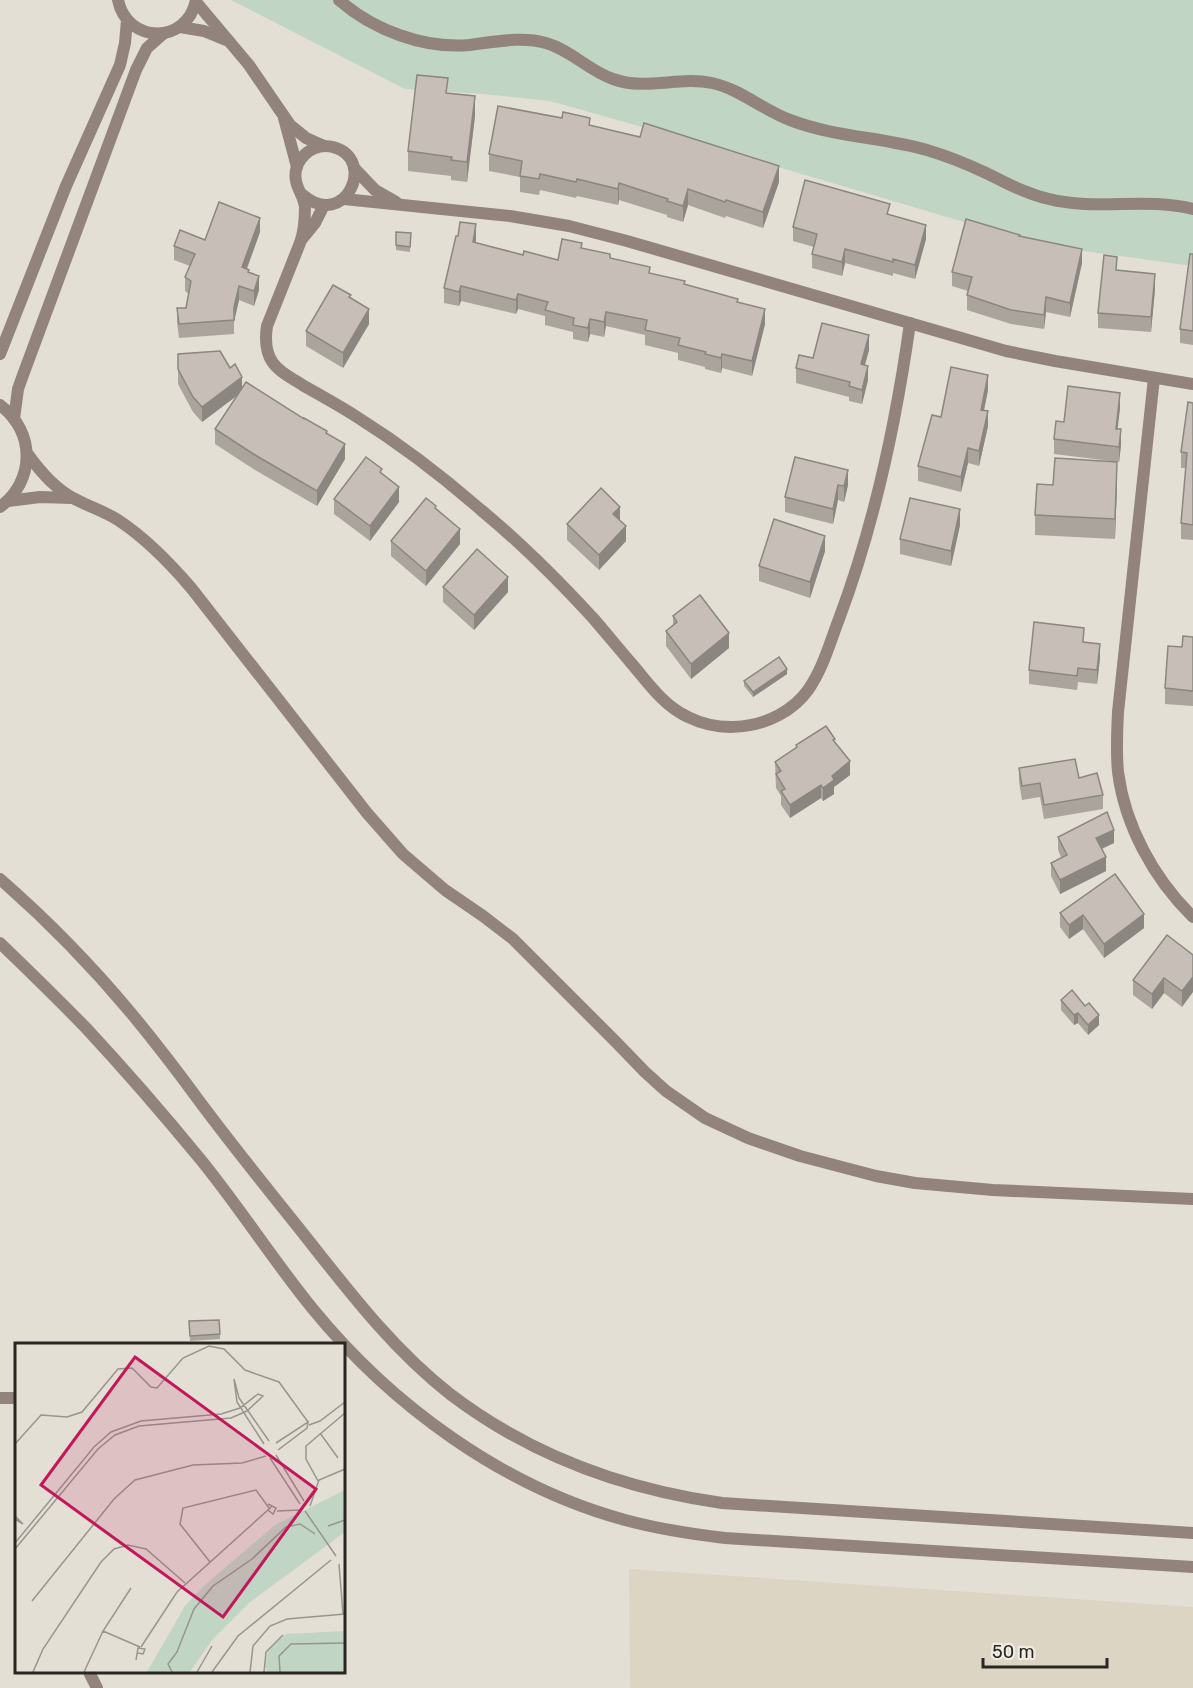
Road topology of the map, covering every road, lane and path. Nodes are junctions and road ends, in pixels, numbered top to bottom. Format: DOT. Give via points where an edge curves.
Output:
graph roads {
  1 [pos="118,0"];
  2 [pos="339,0"];
  3 [pos="196,1"];
  4 [pos="127,20"];
  5 [pos="180,27"];
  6 [pos="164,33"];
  7 [pos="227,40"];
  8 [pos="284,117"];
  9 [pos="324,146"];
  10 [pos="297,167"];
  11 [pos="354,168"];
  12 [pos="303,195"];
  13 [pos="344,199"];
  14 [pos="400,204"];
  15 [pos="324,205"];
  16 [pos="1193,209"];
  17 [pos="302,240"];
  18 [pos="910,323"];
  19 [pos="0,354"];
  20 [pos="1154,378"];
  21 [pos="1193,384"];
  22 [pos="0,405"];
  23 [pos="14,419"];
  24 [pos="27,453"];
  25 [pos="72,498"];
  26 [pos="4,504"];
  27 [pos="0,879"];
  28 [pos="1193,917"];
  29 [pos="0,943"];
  30 [pos="1193,1198"];
  31 [pos="343,1343"];
  32 [pos="345,1345"];
  33 [pos="1193,1533"];
  34 [pos="1193,1567"];
  35 [pos="90,1673"];
  36 [pos="97,1688"];
  1 -- 4 [label="street"];
  2 -- 16 [label="street" via="367,20 414,40 465,45 544,42 614,80 636,85 713,83 805,126 928,151 1050,200 1090,205 1165,204"];
  3 -- 5 [label="street" via="193,12"];
  3 -- 7 [label="street"];
  4 -- 6 [label="street" via="139,29"];
  4 -- 19 [label="street" via="120,65 66,186"];
  5 -- 6 [label="street"];
  5 -- 7 [label="street"];
  6 -- 23 [label="street" via="147,48 129,86 22,375"];
  7 -- 8 [label="street"];
  8 -- 9 [label="street" via="306,138"];
  8 -- 10 [label="street"];
  9 -- 10 [label="street" via="307,152"];
  9 -- 11 [label="street" via="340,150"];
  10 -- 12 [label="street" via="296,182"];
  11 -- 13 [label="street" via="352,188"];
  11 -- 14 [label="street" via="375,190"];
  12 -- 15 [label="street"];
  12 -- 17 [label="street"];
  13 -- 14 [label="street"];
  13 -- 15 [label="street"];
  14 -- 18 [label="street" via="510,216 578,229"];
  15 -- 17 [label="street"];
  17 -- 18 [label="street" via="267,326 266,345 273,363 287,376 400,446 481,510 557,580 671,707 689,718 728,727 749,726 781,714 807,691 816,676 847,597 871,519 886,462"];
  18 -- 20 [label="street" via="1006,351"];
  20 -- 21 [label="street"];
  20 -- 28 [label="street" via="1116,741 1125,806 1138,839 1155,870"];
  22 -- 23 [label="street"];
  23 -- 24 [label="street"];
  24 -- 25 [label="street"];
  24 -- 26 [label="street" via="22,479"];
  25 -- 26 [label="street" via="40,497"];
  25 -- 30 [label="street" via="117,519 156,549 403,854 513,939 645,1072 694,1112 748,1138 886,1178 954,1187"];
  27 -- 33 [label="street" via="58,933 130,1011 381,1330 451,1394 530,1445 623,1483 722,1503"];
  29 -- 31 [label="street" via="86,1028 162,1112 312,1308"];
  32 -- 34 [label="street" via="418,1413 512,1474 562,1498 644,1525 725,1538"];
  35 -- 36 [label="street"];
}
